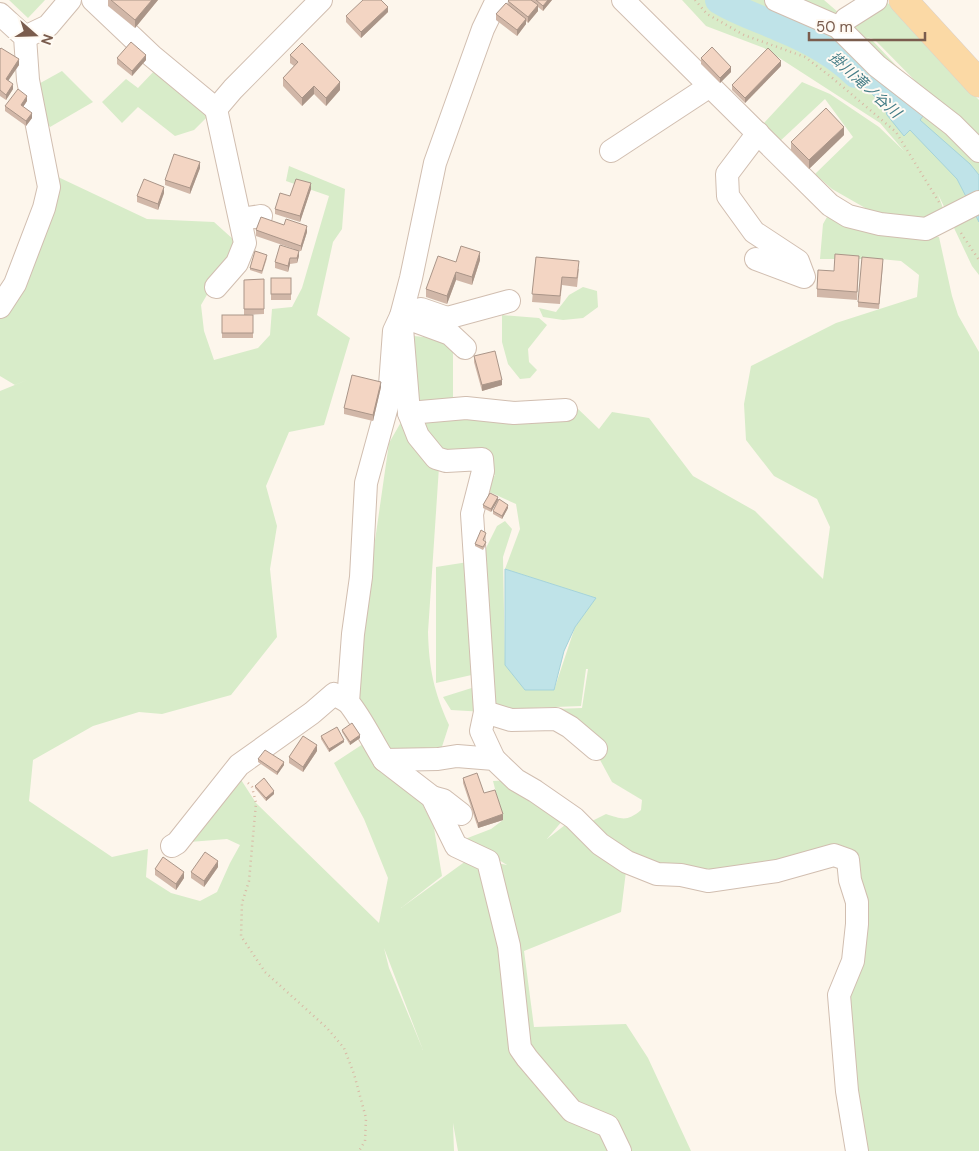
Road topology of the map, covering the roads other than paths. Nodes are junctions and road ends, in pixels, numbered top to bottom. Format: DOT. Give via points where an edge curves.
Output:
graph roads {
  1 [pos="70,0"];
  2 [pos="93,0"];
  3 [pos="321,0"];
  4 [pos="497,0"];
  5 [pos="623,0"];
  6 [pos="776,0"];
  7 [pos="876,0"];
  8 [pos="903,0"];
  9 [pos="0,14"];
  10 [pos="846,19"];
  11 [pos="25,37"];
  12 [pos="979,83"];
  13 [pos="710,86"];
  14 [pos="216,109"];
  15 [pos="758,134"];
  16 [pos="611,151"];
  17 [pos="979,151"];
  18 [pos="979,202"];
  19 [pos="756,259"];
  20 [pos="216,287"];
  21 [pos="509,301"];
  22 [pos="0,307"];
  23 [pos="402,309"];
  24 [pos="465,348"];
  25 [pos="566,410"];
  26 [pos="409,414"];
  27 [pos="348,702"];
  28 [pos="486,712"];
  29 [pos="596,749"];
  30 [pos="494,759"];
  31 [pos="384,760"];
  32 [pos="432,797"];
  33 [pos="461,814"];
  34 [pos="172,846"];
  35 [pos="620,1151"];
  36 [pos="857,1151"];
  1 -- 11 [label="street" via="48,26"];
  2 -- 14 [label="street" via="152,56"];
  3 -- 14 [label="street"];
  4 -- 23 [label="street" via="483,29 435,163"];
  5 -- 13 [label="street"];
  6 -- 17 [label="street" via="838,27 877,66 953,125"];
  7 -- 10 [label="street"];
  8 -- 12 [label="main road"];
  9 -- 11 [label="street"];
  11 -- 22 [label="street" via="28,80 48,188 44,208 15,284"];
  13 -- 15 [label="street"];
  13 -- 16 [label="street"];
  14 -- 20 [label="street" via="251,218 238,263"];
  15 -- 18 [label="street" via="830,205 848,216 880,224 926,229"];
  15 -- 19 [label="street" via="727,174 728,196 754,232 798,260 804,277"];
  21 -- 23 [label="street" via="447,318"];
  23 -- 24 [label="street" via="450,334"];
  23 -- 26 [label="street"];
  23 -- 27 [label="street" via="392,343 389,398 366,483 361,577"];
  25 -- 26 [label="street" via="514,413 466,408"];
  26 -- 28 [label="street" via="418,436 436,458 446,461 482,459 483,470 472,514"];
  27 -- 31 [label="street"];
  27 -- 34 [label="street" via="334,694 239,765"];
  28 -- 29 [label="street" via="511,720 556,720 570,727"];
  28 -- 30 [label="street" via="481,731"];
  30 -- 31 [label="street" via="457,756"];
  30 -- 36 [label="street" via="516,780 574,818 600,844 627,862 657,874 708,881 776,871 834,855 848,860 857,902 855,945 853,961 839,995 847,1091"];
  31 -- 32 [label="street"];
  32 -- 33 [label="street" via="443,800"];
  32 -- 35 [label="street" via="456,846 488,862 509,946 520,1048 572,1111 608,1126"];
}
